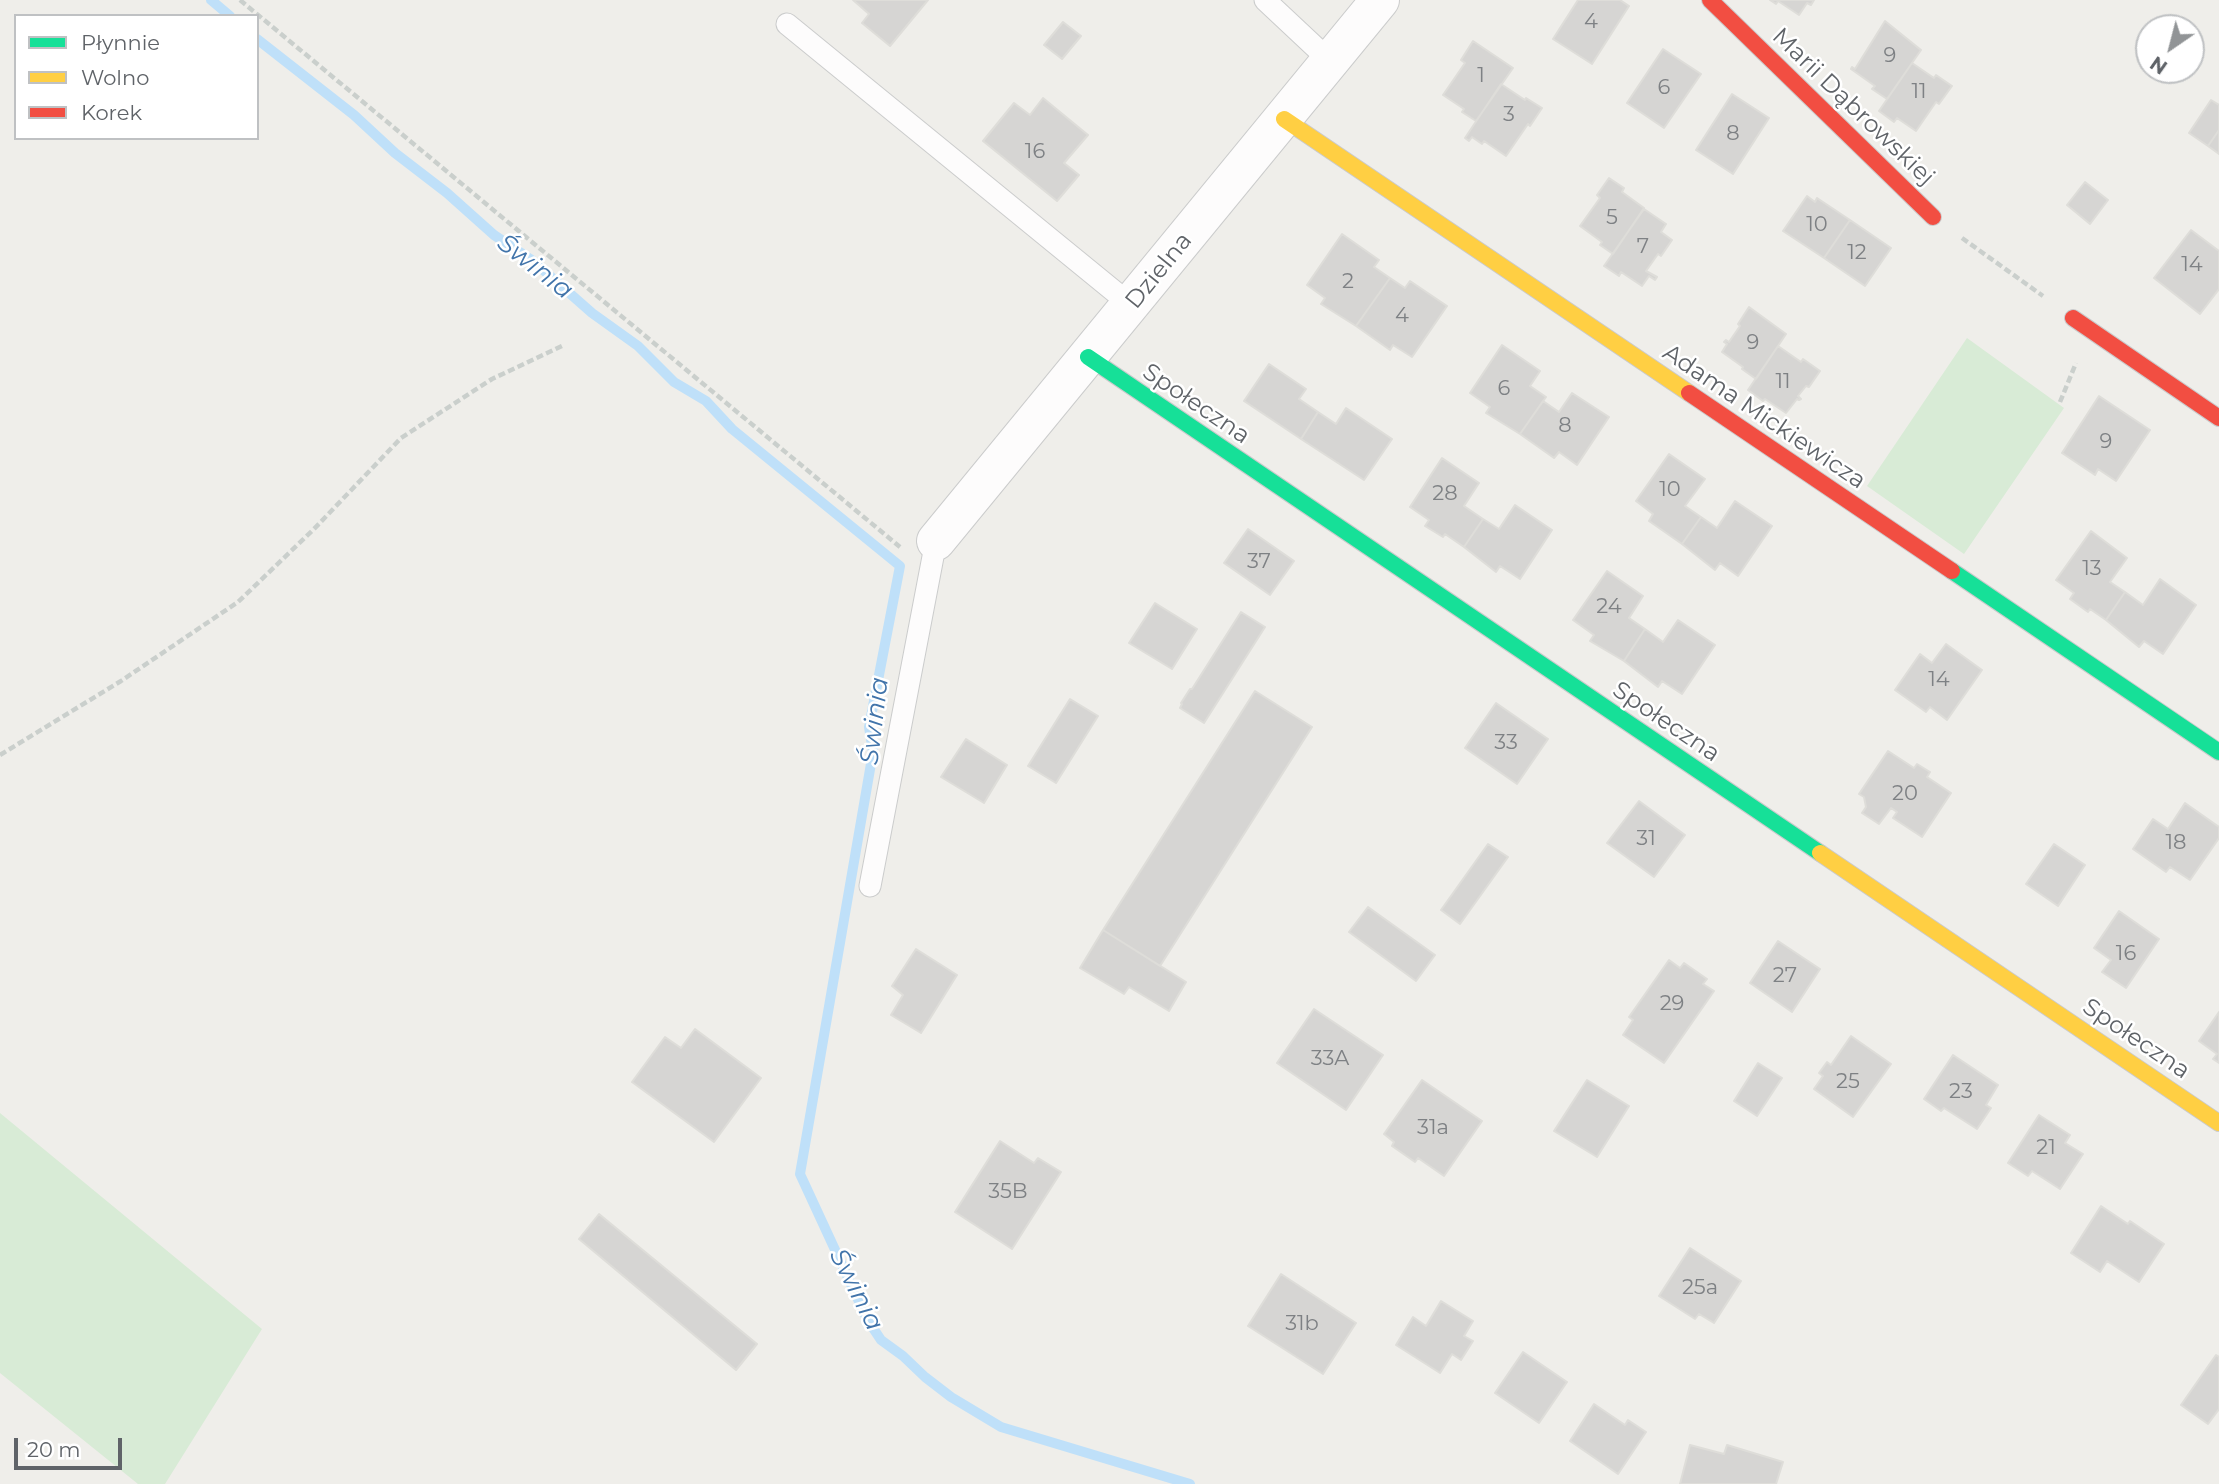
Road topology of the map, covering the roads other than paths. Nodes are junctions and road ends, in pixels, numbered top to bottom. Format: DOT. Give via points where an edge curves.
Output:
graph roads {
  1 [pos="1265,0"];
  2 [pos="1380,0"];
  3 [pos="1710,0"];
  4 [pos="787,24"];
  5 [pos="1330,61"];
  6 [pos="1284,119"];
  7 [pos="1933,217"];
  8 [pos="1131,305"];
  9 [pos="2073,318"];
  10 [pos="1088,357"];
  11 [pos="2219,418"];
  12 [pos="936,541"];
  13 [pos="2219,752"];
  14 [pos="870,886"];
  15 [pos="2219,1123"];
  1 -- 5 [label="lane"];
  2 -- 5 [label="street, Dzielna"];
  3 -- 7 [label="street, Marii Dąbrowskiej"];
  4 -- 8 [label="lane"];
  5 -- 6 [label="street, Dzielna"];
  6 -- 8 [label="street, Dzielna"];
  6 -- 13 [label="street, Adama Mickiewicza"];
  8 -- 10 [label="street, Dzielna"];
  9 -- 11 [label="street"];
  10 -- 12 [label="street, Dzielna"];
  10 -- 15 [label="street, Społeczna"];
  12 -- 14 [label="lane"];
}
